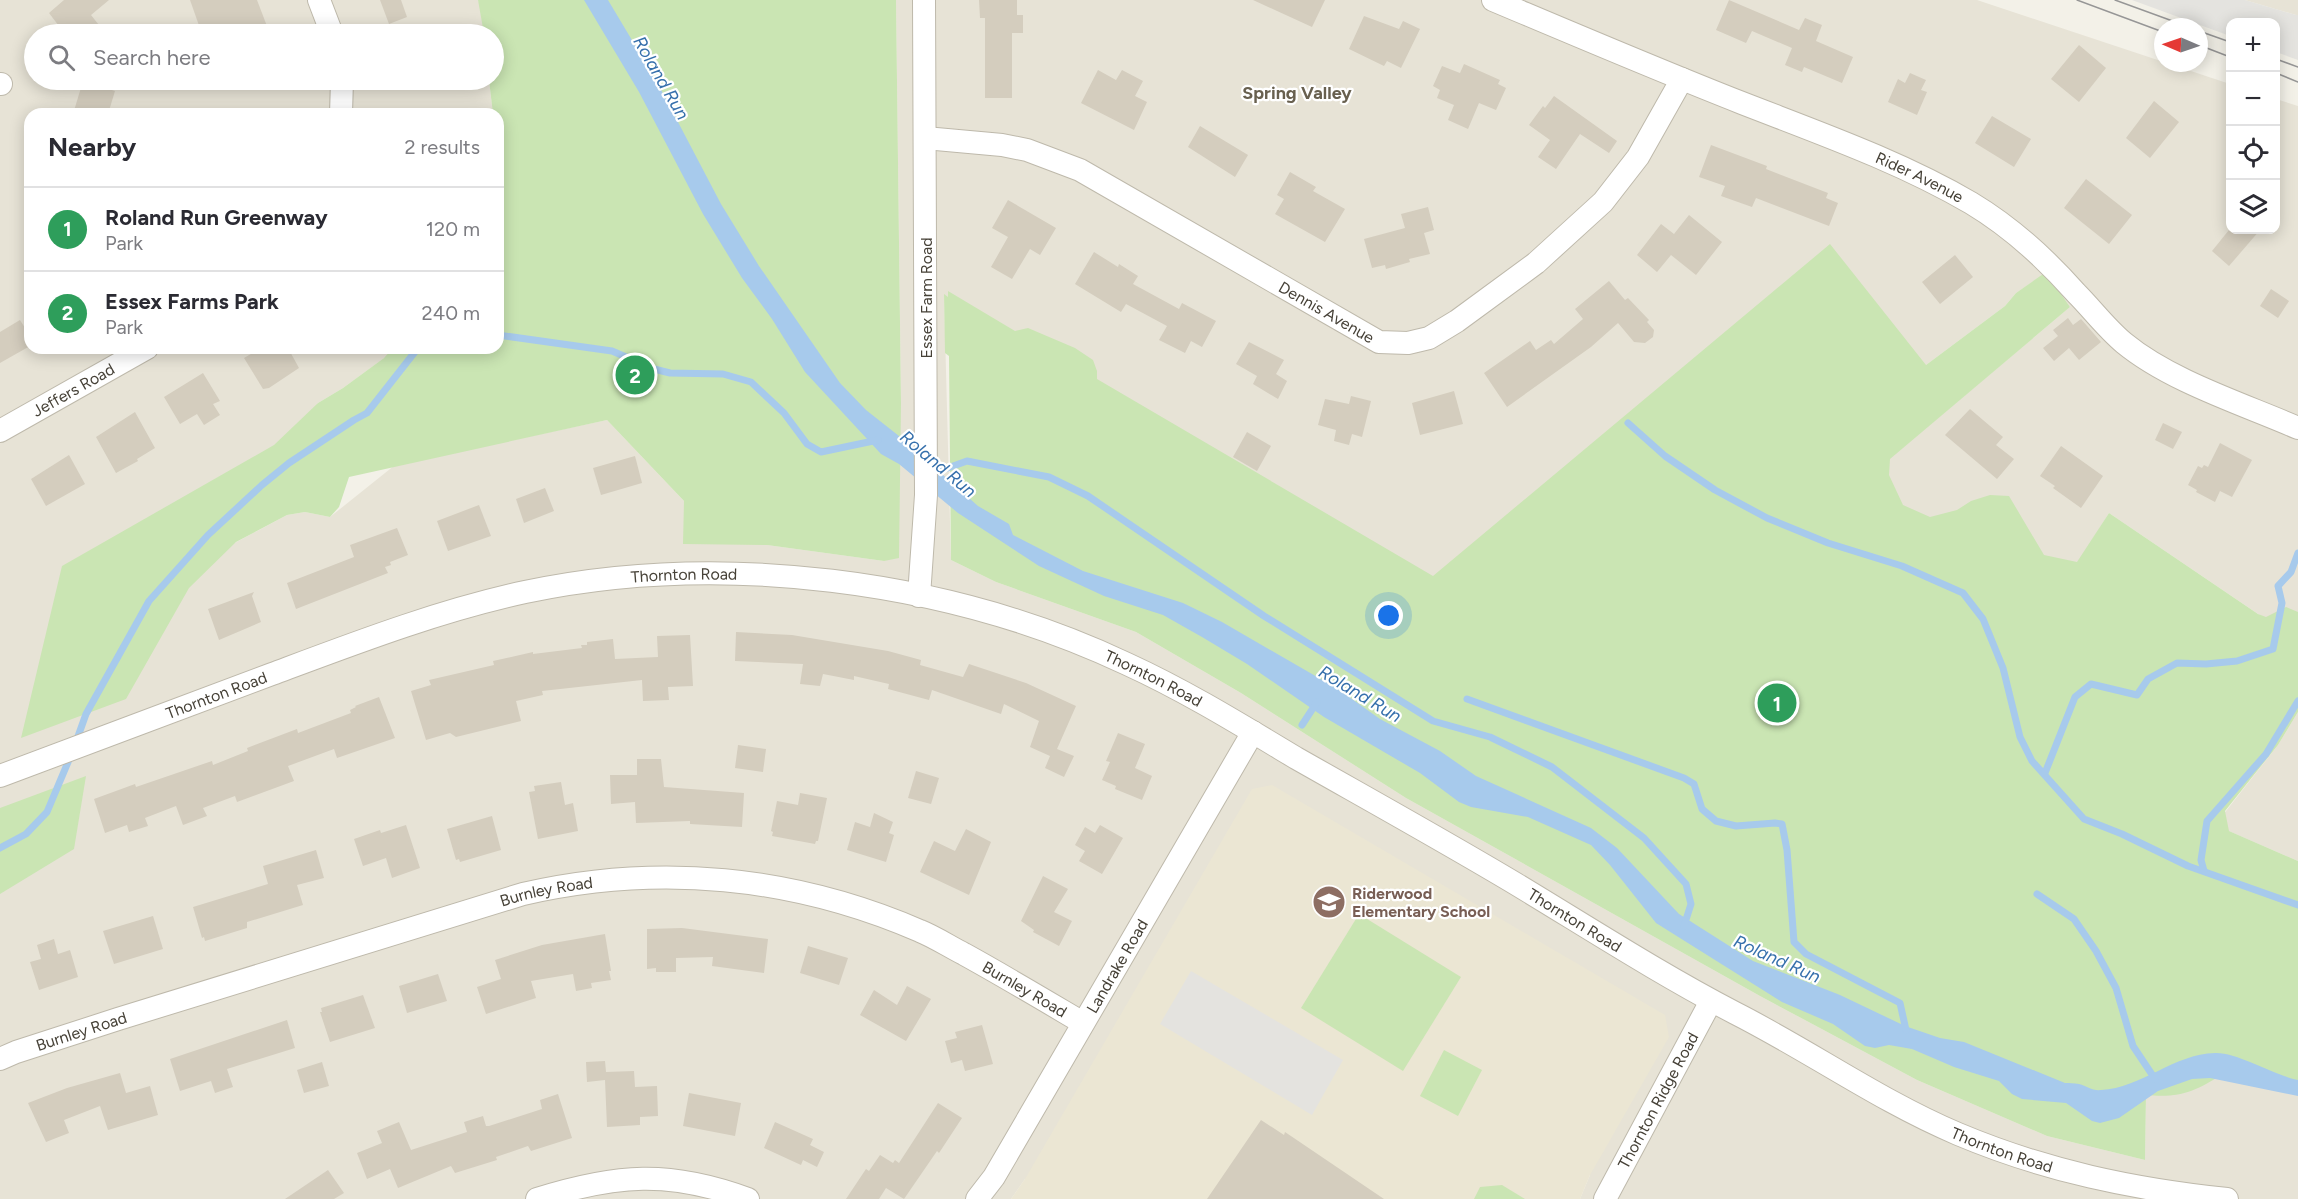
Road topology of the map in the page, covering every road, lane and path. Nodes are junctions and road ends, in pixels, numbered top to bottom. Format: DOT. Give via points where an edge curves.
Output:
graph roads {
  1 [pos="320,0"];
  2 [pos="924,0"];
  3 [pos="1493,0"];
  4 [pos="328,24"];
  5 [pos="1682,79"];
  6 [pos="342,90"];
  7 [pos="342,108"];
  8 [pos="925,138"];
  9 [pos="136,354"];
  10 [pos="2298,428"];
  11 [pos="0,431"];
  12 [pos="920,596"];
  13 [pos="1253,732"];
  14 [pos="0,776"];
  15 [pos="1711,1001"];
  16 [pos="1083,1023"];
  17 [pos="0,1059"];
  18 [pos="2218,1198"];
  19 [pos="537,1199"];
  20 [pos="748,1199"];
  21 [pos="977,1199"];
  22 [pos="1605,1199"];
  1 -- 4 [label="street"];
  2 -- 8 [label="street, Essex Farm Road"];
  3 -- 5 [label="street, Rider Avenue"];
  5 -- 8 [label="street, Dennis Avenue" via="1638,158 1603,202 1536,264 1458,321 1429,338 1398,344 1379,342 1080,170 1019,148"];
  5 -- 10 [label="street, Rider Avenue" via="1857,148 1971,203 2038,253 2122,341 2144,358"];
  6 -- 7 [label="street"];
  8 -- 12 [label="street, Essex Farm Road" via="926,495"];
  9 -- 11 [label="street, Jeffers Road"];
  12 -- 13 [label="street, Thornton Road" via="1051,632 1126,663"];
  12 -- 14 [label="street, Thornton Road" via="840,583 722,575 620,578 528,592 440,613"];
  13 -- 15 [label="street, Thornton Road"];
  13 -- 16 [label="street, Landrake Road"];
  15 -- 18 [label="street, Thornton Road" via="1972,1140 2084,1177"];
  15 -- 22 [label="street, Thornton Ridge Road"];
  16 -- 17 [label="street, Burnley Road" via="922,932 870,911 777,886 666,877 588,881 523,894"];
  16 -- 21 [label="street, Landrake Road" via="994,1177"];
  19 -- 20 [label="street" via="579,1186 622,1179 655,1179 715,1187"];
}
